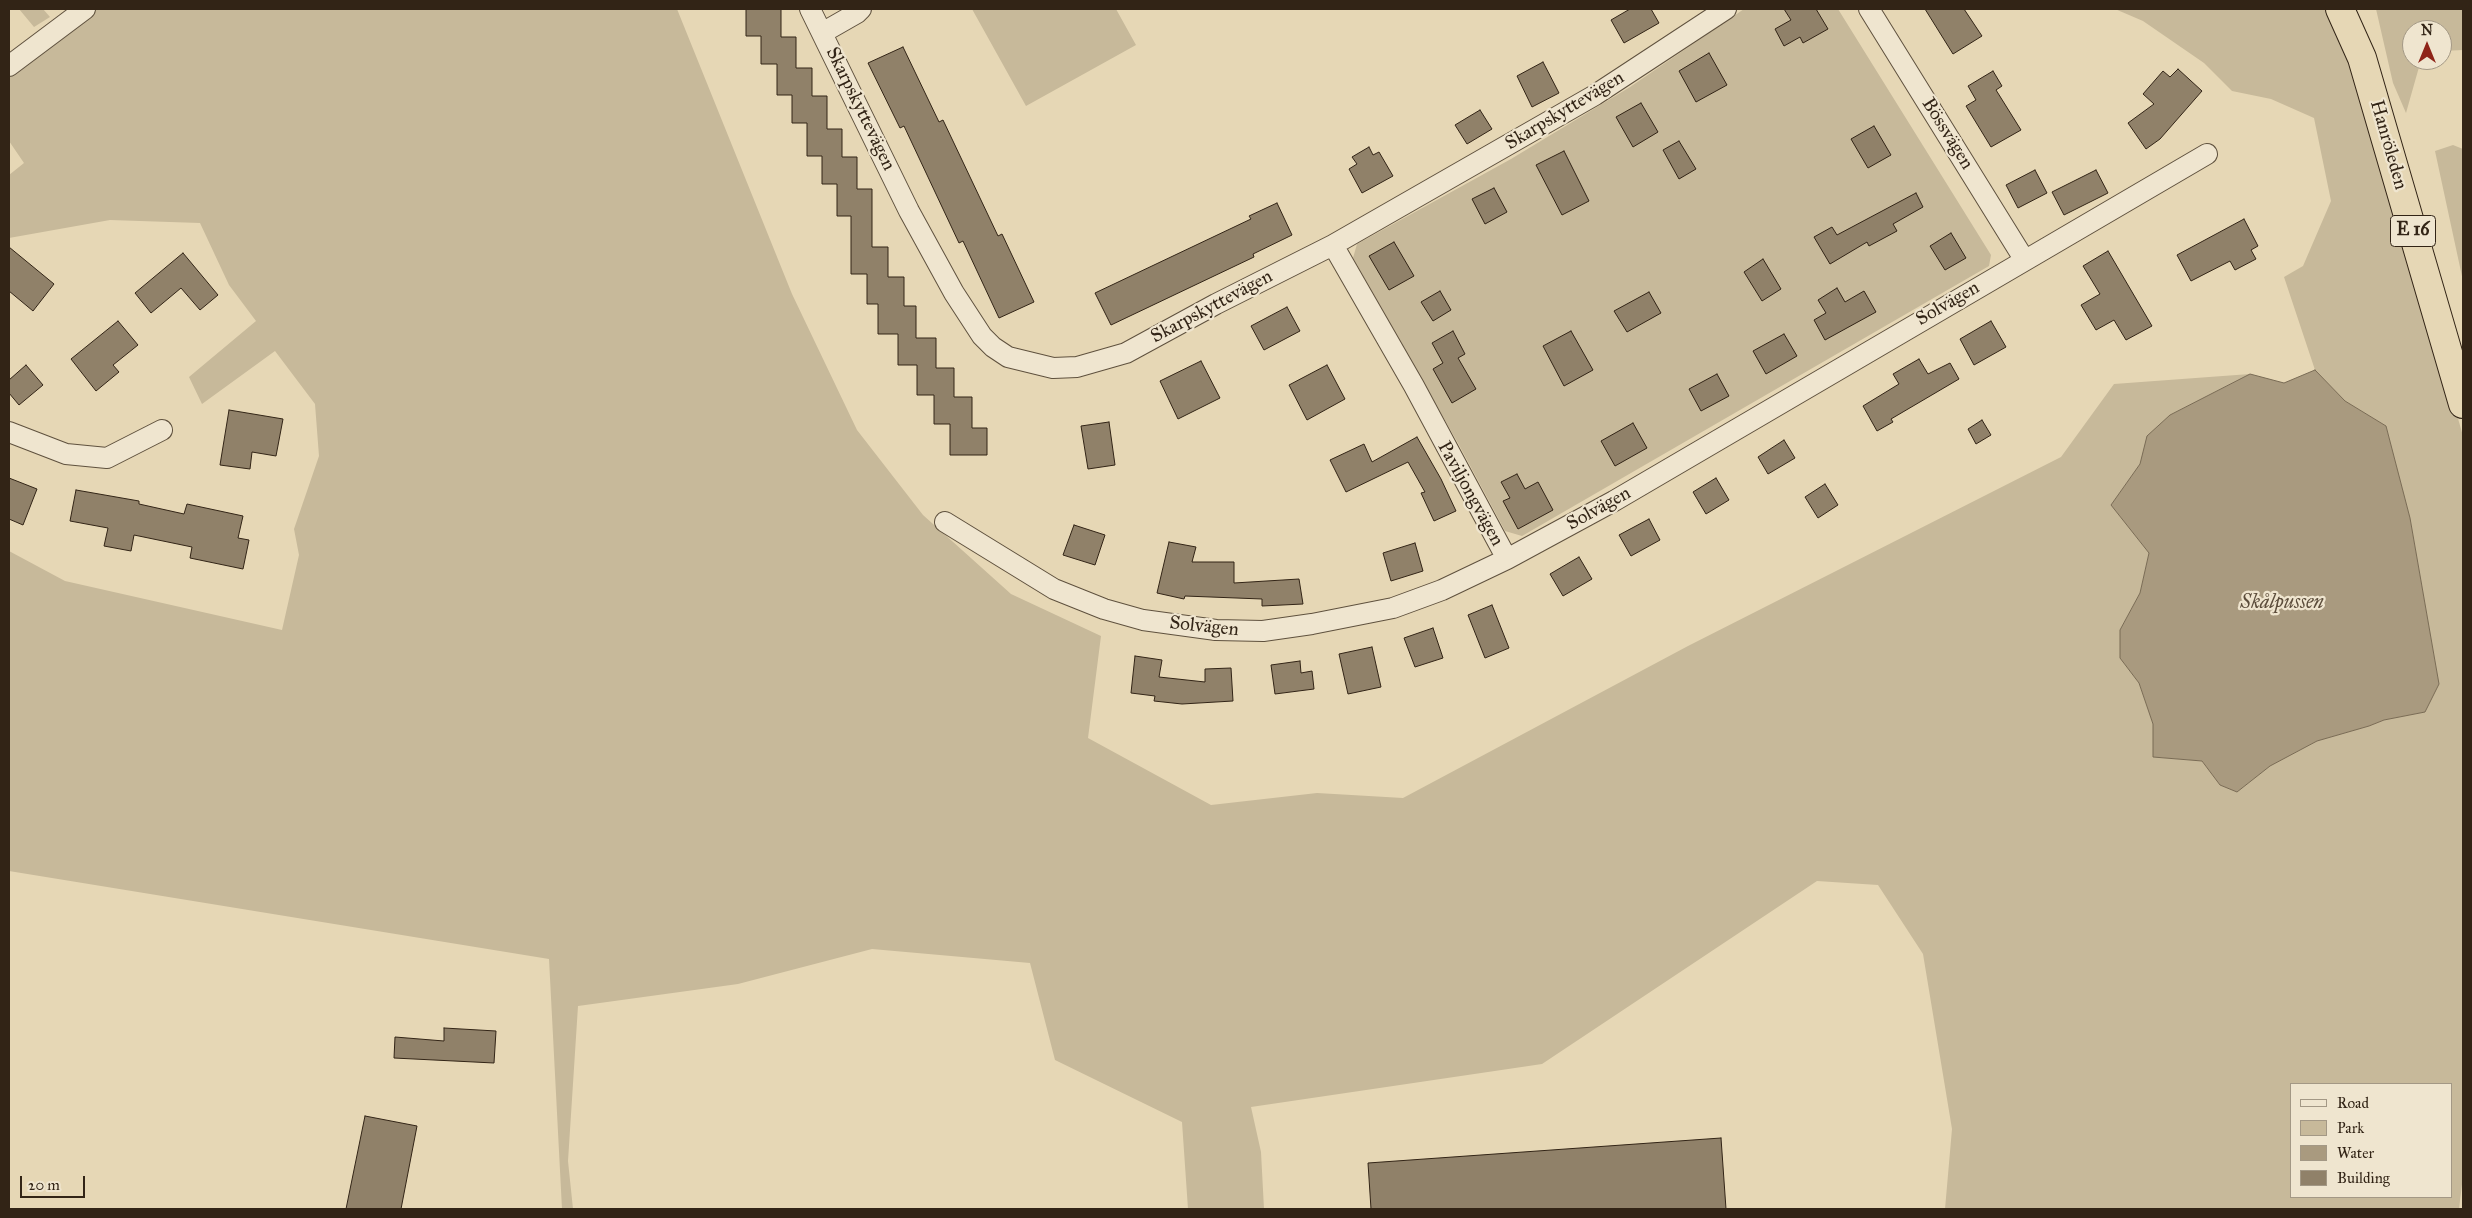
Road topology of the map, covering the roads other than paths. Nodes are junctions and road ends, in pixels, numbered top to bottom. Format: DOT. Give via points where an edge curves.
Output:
graph roads {
  1 [pos="85,9"];
  2 [pos="810,9"];
  3 [pos="860,9"];
  4 [pos="1726,9"];
  5 [pos="1869,9"];
  6 [pos="2340,9"];
  7 [pos="2356,9"];
  8 [pos="822,33"];
  9 [pos="2362,58"];
  10 [pos="9,66"];
  11 [pos="2207,154"];
  12 [pos="1333,245"];
  13 [pos="2024,260"];
  14 [pos="2463,404"];
  15 [pos="162,430"];
  16 [pos="9,432"];
  17 [pos="945,522"];
  18 [pos="1507,559"];
  1 -- 10 [label="street"];
  2 -- 8 [label="street, Skarpskyttevägen"];
  3 -- 8 [label="street, Skarpskyttevägen"];
  4 -- 12 [label="street, Skarpskyttevägen" via="1595,94"];
  5 -- 13 [label="street, Bössvägen"];
  6 -- 9 [label="highway, Hanröleden / E 16"];
  7 -- 9 [label="highway, Hanröleden / E 16"];
  8 -- 12 [label="street, Skarpskyttevägen" via="909,211 954,293 982,336 1008,357 1053,368 1077,368 1104,361"];
  9 -- 14 [label="highway, Hanröleden / E 16"];
  11 -- 13 [label="street, Solvägen"];
  12 -- 18 [label="street, Paviljongvägen" via="1414,386"];
  13 -- 18 [label="street, Solvägen" via="1614,501"];
  15 -- 16 [label="street" via="107,458 66,454"];
  17 -- 18 [label="street, Solvägen" via="1032,577 1096,606 1143,620 1216,630 1262,631 1366,615 1442,590"];
}
